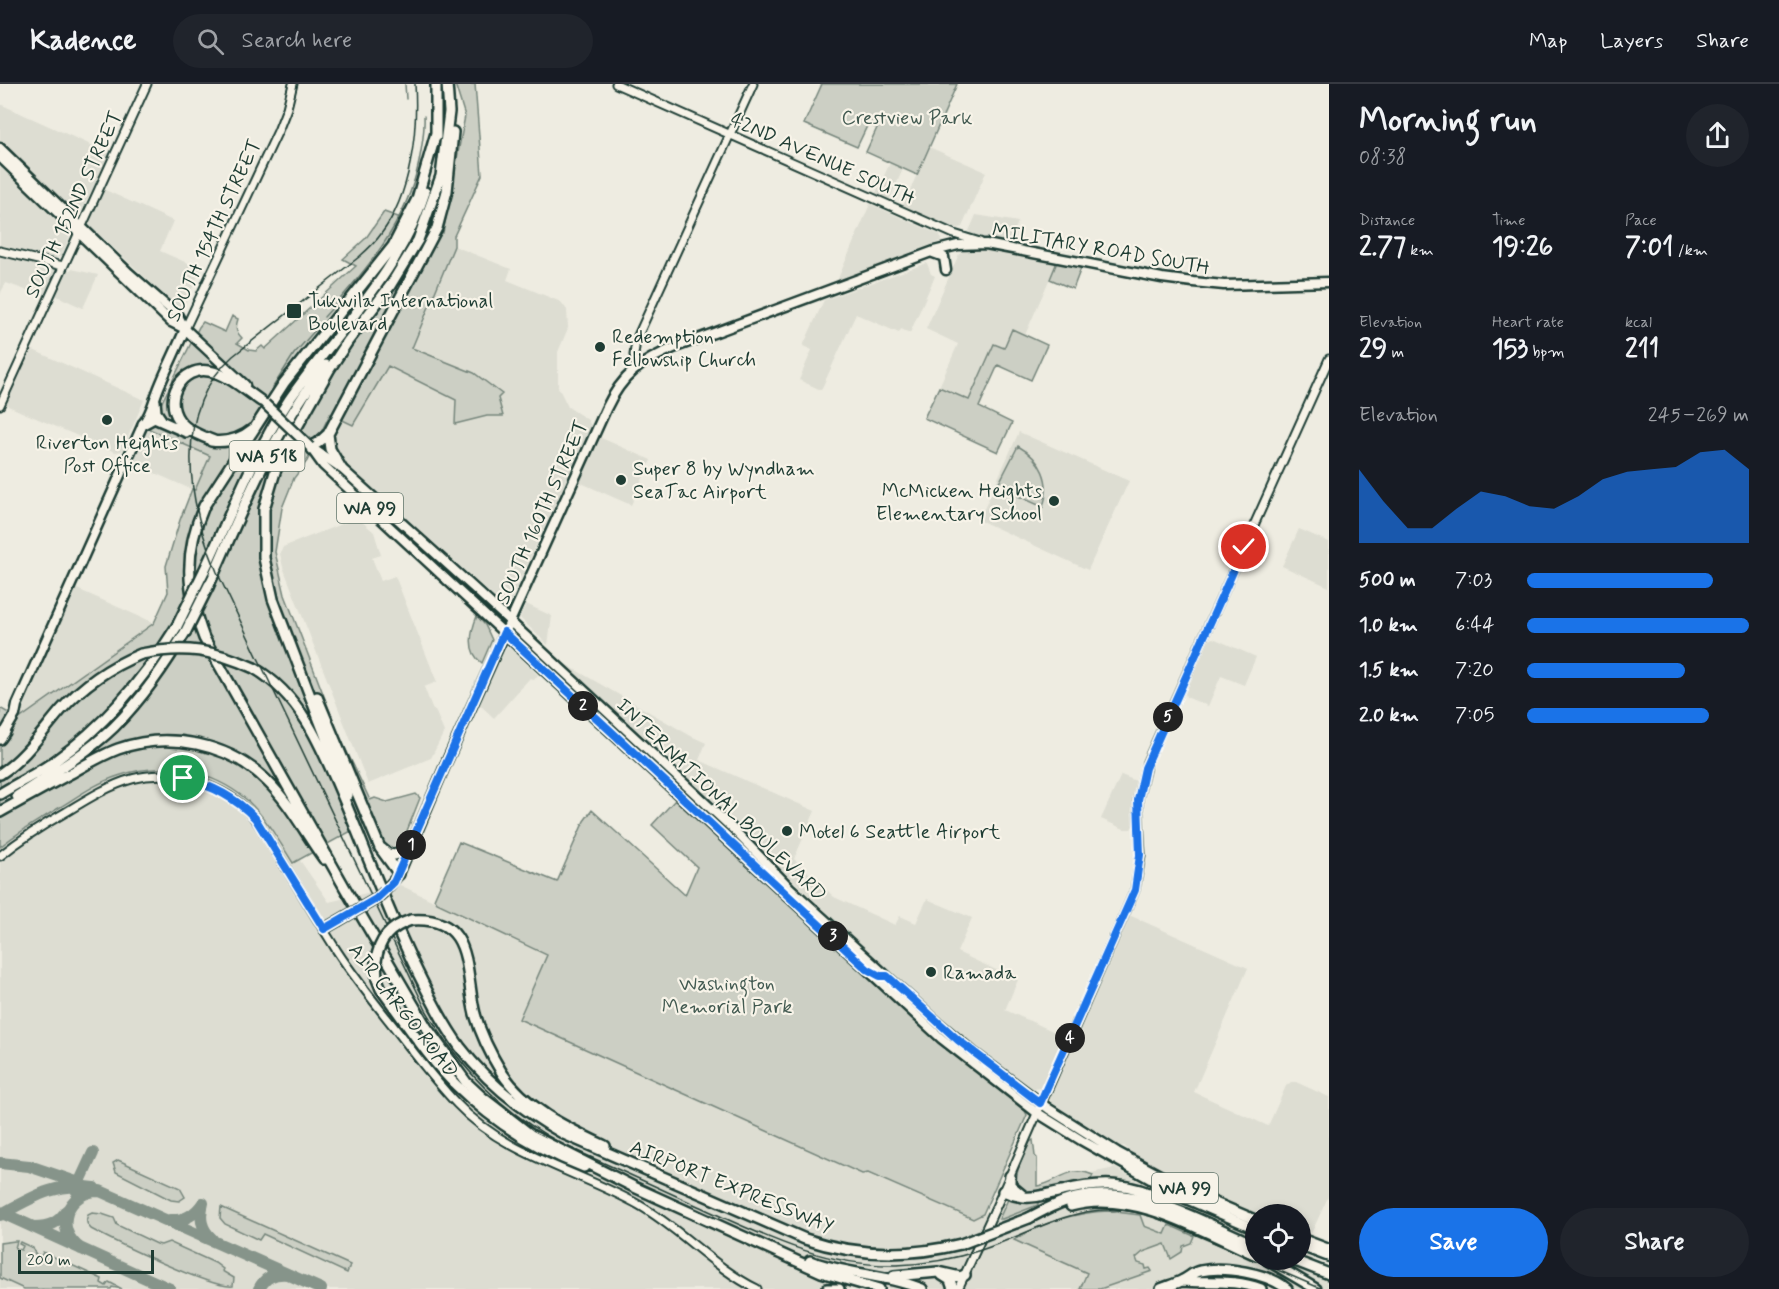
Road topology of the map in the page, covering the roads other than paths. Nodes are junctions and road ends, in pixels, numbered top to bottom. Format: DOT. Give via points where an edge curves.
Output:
graph roads {
  1 [pos="147,84"];
  2 [pos="293,84"];
  3 [pos="436,84"];
  4 [pos="447,84"];
  5 [pos="616,84"];
  6 [pos="753,84"];
  7 [pos="449,112"];
  8 [pos="436,133"];
  9 [pos="729,135"];
  10 [pos="0,148"];
  11 [pos="0,157"];
  12 [pos="941,229"];
  13 [pos="79,230"];
  14 [pos="986,244"];
  15 [pos="940,249"];
  16 [pos="0,251"];
  17 [pos="929,253"];
  18 [pos="63,266"];
  19 [pos="946,270"];
  20 [pos="1329,282"];
  21 [pos="185,329"];
  22 [pos="348,341"];
  23 [pos="1329,359"];
  24 [pos="638,366"];
  25 [pos="158,389"];
  26 [pos="155,401"];
  27 [pos="261,401"];
  28 [pos="0,405"];
  29 [pos="162,421"];
  30 [pos="143,424"];
  31 [pos="258,425"];
  32 [pos="328,434"];
  33 [pos="214,441"];
  34 [pos="310,447"];
  35 [pos="341,468"];
  36 [pos="281,619"];
  37 [pos="509,622"];
  38 [pos="181,629"];
  39 [pos="504,632"];
  40 [pos="3,736"];
  41 [pos="0,745"];
  42 [pos="0,774"];
  43 [pos="0,794"];
  44 [pos="0,807"];
  45 [pos="0,812"];
  46 [pos="412,843"];
  47 [pos="380,848"];
  48 [pos="0,856"];
  49 [pos="368,857"];
  50 [pos="399,874"];
  51 [pos="345,888"];
  52 [pos="324,929"];
  53 [pos="867,969"];
  54 [pos="887,976"];
  55 [pos="1038,1108"];
  56 [pos="1010,1176"];
  57 [pos="1154,1183"];
  58 [pos="1178,1184"];
  59 [pos="634,1187"];
  60 [pos="1003,1191"];
  61 [pos="701,1194"];
  62 [pos="1030,1198"];
  63 [pos="1045,1212"];
  64 [pos="1245,1215"];
  65 [pos="1204,1223"];
  66 [pos="719,1224"];
  67 [pos="1245,1224"];
  68 [pos="1245,1240"];
  69 [pos="1311,1242"];
  70 [pos="1329,1249"];
  71 [pos="1245,1250"];
  72 [pos="1311,1250"];
  73 [pos="1329,1257"];
  74 [pos="1311,1267"];
  75 [pos="1284,1270"];
  76 [pos="1329,1274"];
  77 [pos="867,1275"];
  78 [pos="965,1275"];
  79 [pos="895,1276"];
  80 [pos="1182,1281"];
  81 [pos="1284,1287"];
  82 [pos="757,1289"];
  83 [pos="827,1289"];
  84 [pos="839,1289"];
  85 [pos="879,1289"];
  86 [pos="922,1289"];
  87 [pos="953,1289"];
  88 [pos="958,1289"];
  89 [pos="1161,1289"];
  90 [pos="1261,1289"];
  91 [pos="1293,1289"];
  92 [pos="1316,1289"];
  1 -- 13 [label="street, SOUTH 152ND STREET"];
  2 -- 21 [label="street, SOUTH 154TH STREET" via="278,131"];
  3 -- 8 [label="highway, WA 518"];
  4 -- 7 [label="highway, WA 518"];
  5 -- 9 [label="street, 42ND AVENUE SOUTH"];
  6 -- 9 [label="street"];
  7 -- 22 [label="highway, WA 518" via="441,176 418,240 390,286"];
  7 -- 32 [label="highway" via="453,130 451,159 437,228"];
  8 -- 31 [label="highway" via="417,199 393,246 309,348"];
  8 -- 38 [label="highway, WA 518, bridge" via="426,190 404,246 274,425 204,571"];
  9 -- 12 [label="street, 42ND AVENUE SOUTH"];
  9 -- 24 [label="street" via="636,340 634,355"];
  10 -- 13 [label="main road"];
  11 -- 13 [label="main road"];
  12 -- 14 [label="street, 42ND AVENUE SOUTH"];
  12 -- 15 [label="street" via="946,240"];
  13 -- 18 [label="street, SOUTH 152ND STREET"];
  13 -- 21 [label="main road, INTERNATIONAL BOULEVARD" via="178,316"];
  14 -- 15 [label="main road, MILITARY ROAD SOUTH"];
  14 -- 20 [label="main road, MILITARY ROAD SOUTH" via="1193,282"];
  15 -- 17 [label="main road, MILITARY ROAD SOUTH"];
  16 -- 18 [label="street"];
  17 -- 19 [label="main road" via="944,257"];
  17 -- 24 [label="main road, MILITARY ROAD SOUTH" via="676,347"];
  18 -- 28 [label="street, SOUTH 152ND STREET"];
  21 -- 25 [label="main road, SOUTH 154TH STREET"];
  21 -- 27 [label="main road, INTERNATIONAL BOULEVARD / WA 99"];
  22 -- 36 [label="highway" via="284,450 268,492 264,558"];
  22 -- 38 [label="highway, WA 518, bridge" via="286,421 262,464 209,585"];
  23 -- 55 [label="street" via="1148,762 1138,800 1140,855 1135,890"];
  24 -- 37 [label="main road, SOUTH 160TH STREET" via="612,397"];
  25 -- 26 [label="main road, SOUTH 154TH STREET"];
  25 -- 30 [label="main road, SOUTH 154TH STREET"];
  26 -- 29 [label="highway"];
  26 -- 30 [label="main road, SOUTH 154TH STREET"];
  27 -- 33 [label="highway" via="215,372 200,370 184,377 174,392 175,414 186,428"];
  27 -- 34 [label="main road, INTERNATIONAL BOULEVARD / WA 99, bridge"];
  29 -- 30 [label="highway" via="150,418"];
  29 -- 33 [label="highway"];
  30 -- 40 [label="main road, SOUTH 154TH STREET"];
  31 -- 33 [label="highway" via="234,440"];
  31 -- 51 [label="highway" via="204,506 196,525 189,560 192,596 204,638"];
  32 -- 34 [label="highway"];
  32 -- 35 [label="highway" via="330,449"];
  34 -- 35 [label="main road, INTERNATIONAL BOULEVARD / WA 99"];
  34 -- 39 [label="main road, INTERNATIONAL BOULEVARD / WA 99" via="323,465"];
  35 -- 37 [label="main road, INTERNATIONAL BOULEVARD / WA 99"];
  36 -- 47 [label="highway"];
  36 -- 49 [label="highway" via="363,833"];
  37 -- 39 [label="main road, SOUTH 160TH STREET"];
  37 -- 54 [label="main road, INTERNATIONAL BOULEVARD / WA 99"];
  38 -- 43 [label="highway, WA 518" via="111,714 53,762"];
  38 -- 44 [label="highway, WA 518" via="161,671 113,727 79,756"];
  39 -- 46 [label="main road, SOUTH 160TH STREET"];
  39 -- 53 [label="main road, INTERNATIONAL BOULEVARD / WA 99"];
  40 -- 41 [label="main road, SOUTH 154TH STREET"];
  42 -- 49 [label="highway, bridge" via="85,685 112,666 160,650 197,649 255,668 280,688 304,716 326,757"];
  45 -- 51 [label="highway" via="116,750 153,742 201,745 230,756 266,780"];
  46 -- 47 [label="highway" via="395,855"];
  46 -- 50 [label="main road, SOUTH 160TH STREET"];
  47 -- 50 [label="highway"];
  48 -- 52 [label="street, AIR CARGO ROAD" via="108,786 157,775 183,778 214,788 255,818"];
  49 -- 61 [label="highway, AIRPORT EXPRESSWAY" via="433,1003 460,1047 482,1072 524,1109 564,1134"];
  50 -- 52 [label="main road, SOUTH 160TH STREET, bridge" via="376,899"];
  51 -- 59 [label="highway, AIRPORT EXPRESSWAY" via="427,1028 466,1082 531,1135"];
  52 -- 82 [label="street, AIR CARGO ROAD" via="359,982 471,1118 511,1146 640,1206"];
  53 -- 54 [label="main road"];
  53 -- 55 [label="main road, INTERNATIONAL BOULEVARD / WA 99" via="941,1038"];
  54 -- 55 [label="main road, INTERNATIONAL BOULEVARD / WA 99"];
  55 -- 56 [label="street"];
  55 -- 57 [label="main road, INTERNATIONAL BOULEVARD / WA 99"];
  55 -- 58 [label="main road, INTERNATIONAL BOULEVARD / WA 99"];
  56 -- 60 [label="street"];
  56 -- 62 [label="highway" via="1013,1189"];
  57 -- 58 [label="main road"];
  57 -- 67 [label="main road, INTERNATIONAL BOULEVARD / WA 99"];
  58 -- 64 [label="main road, INTERNATIONAL BOULEVARD / WA 99"];
  59 -- 61 [label="highway, bridge" via="539,1147 456,1085 381,989 376,961 386,934 411,920 422,919 448,927 460,939 483,1035 503,1073 519,1093 563,1126"];
  59 -- 66 [label="highway, AIRPORT EXPRESSWAY"];
  60 -- 62 [label="highway"];
  60 -- 78 [label="street"];
  61 -- 63 [label="highway, AIRPORT EXPRESSWAY, bridge" via="790,1233 837,1248 894,1253 961,1244"];
  62 -- 65 [label="highway" via="1098,1184 1124,1185 1148,1192"];
  63 -- 65 [label="highway, AIRPORT EXPRESSWAY" via="1077,1198 1118,1195 1150,1201"];
  63 -- 71 [label="highway" via="1091,1202 1125,1204 1152,1210"];
  65 -- 68 [label="highway, AIRPORT EXPRESSWAY"];
  66 -- 77 [label="highway" via="823,1265"];
  66 -- 85 [label="highway, AIRPORT EXPRESSWAY" via="821,1272"];
  69 -- 70 [label="main road"];
  72 -- 73 [label="main road"];
  74 -- 76 [label="highway"];
  75 -- 92 [label="highway"];
  77 -- 79 [label="highway"];
  77 -- 86 [label="highway"];
  78 -- 79 [label="highway" via="938,1272"];
  78 -- 88 [label="street"];
  79 -- 87 [label="highway" via="941,1275 948,1278"];
  80 -- 81 [label="highway" via="1198,1271 1219,1270 1256,1275"];
  80 -- 89 [label="highway"];
  80 -- 90 [label="highway" via="1230,1281"];
  81 -- 91 [label="highway"];
  83 -- 84 [label="highway"];
}
